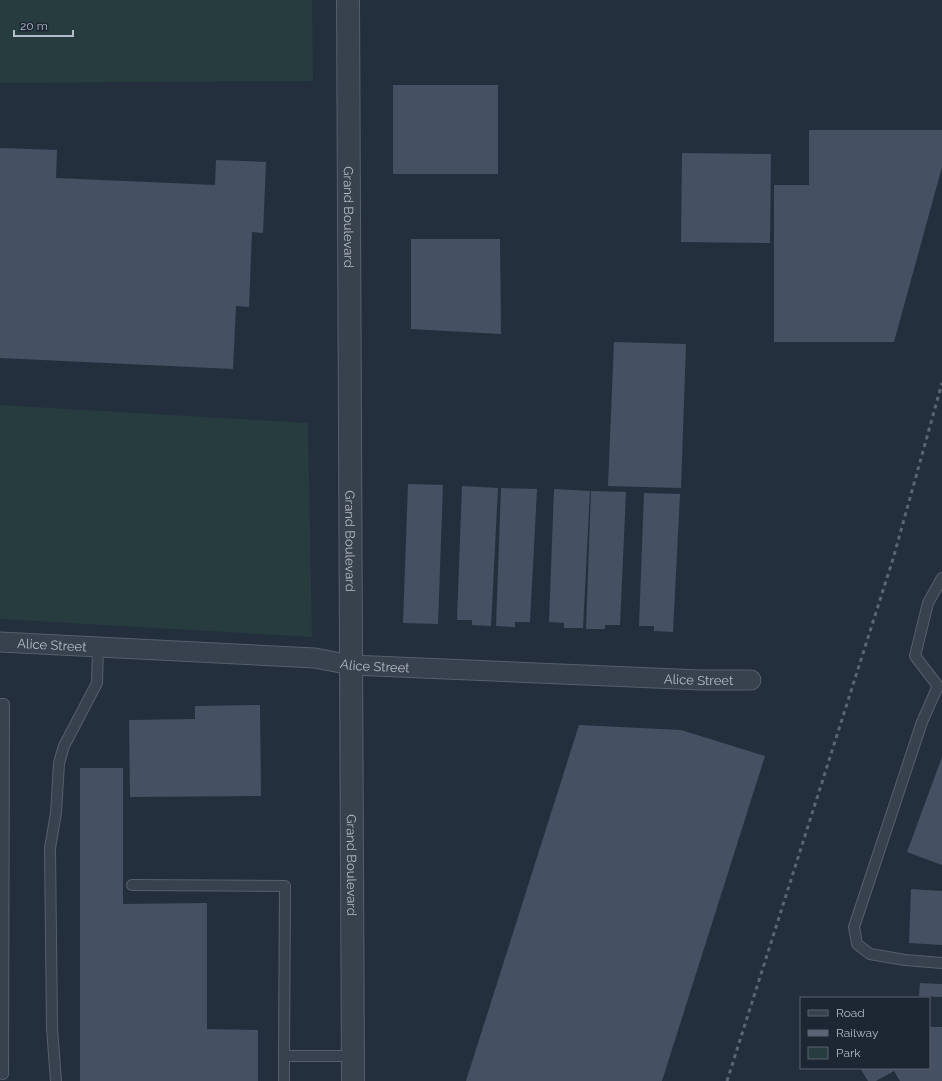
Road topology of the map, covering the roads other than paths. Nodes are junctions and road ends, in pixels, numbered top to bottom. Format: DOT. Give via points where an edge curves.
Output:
graph roads {
  1 [pos="348,0"];
  2 [pos="942,578"];
  3 [pos="0,642"];
  4 [pos="98,647"];
  5 [pos="351,665"];
  6 [pos="751,680"];
  7 [pos="0,704"];
  8 [pos="132,885"];
  9 [pos="942,963"];
  10 [pos="284,1056"];
  11 [pos="354,1056"];
  12 [pos="3,1074"];
  13 [pos="56,1081"];
  14 [pos="284,1081"];
  15 [pos="354,1081"];
  1 -- 5 [label="street, Grand Boulevard"];
  2 -- 9 [label="lane" via="928,603 915,656 938,686 922,722 854,927 857,944 870,954"];
  3 -- 4 [label="street, Alice Street"];
  4 -- 5 [label="street, Alice Street" via="315,658"];
  4 -- 13 [label="lane" via="97,683 64,746 59,763 56,813 50,848 52,1028"];
  5 -- 6 [label="street, Alice Street"];
  5 -- 11 [label="street, Grand Boulevard"];
  7 -- 12 [label="lane" via="4,704"];
  8 -- 10 [label="lane" via="285,886"];
  10 -- 11 [label="lane"];
  10 -- 14 [label="lane"];
  11 -- 15 [label="street, Grand Boulevard"];
}
